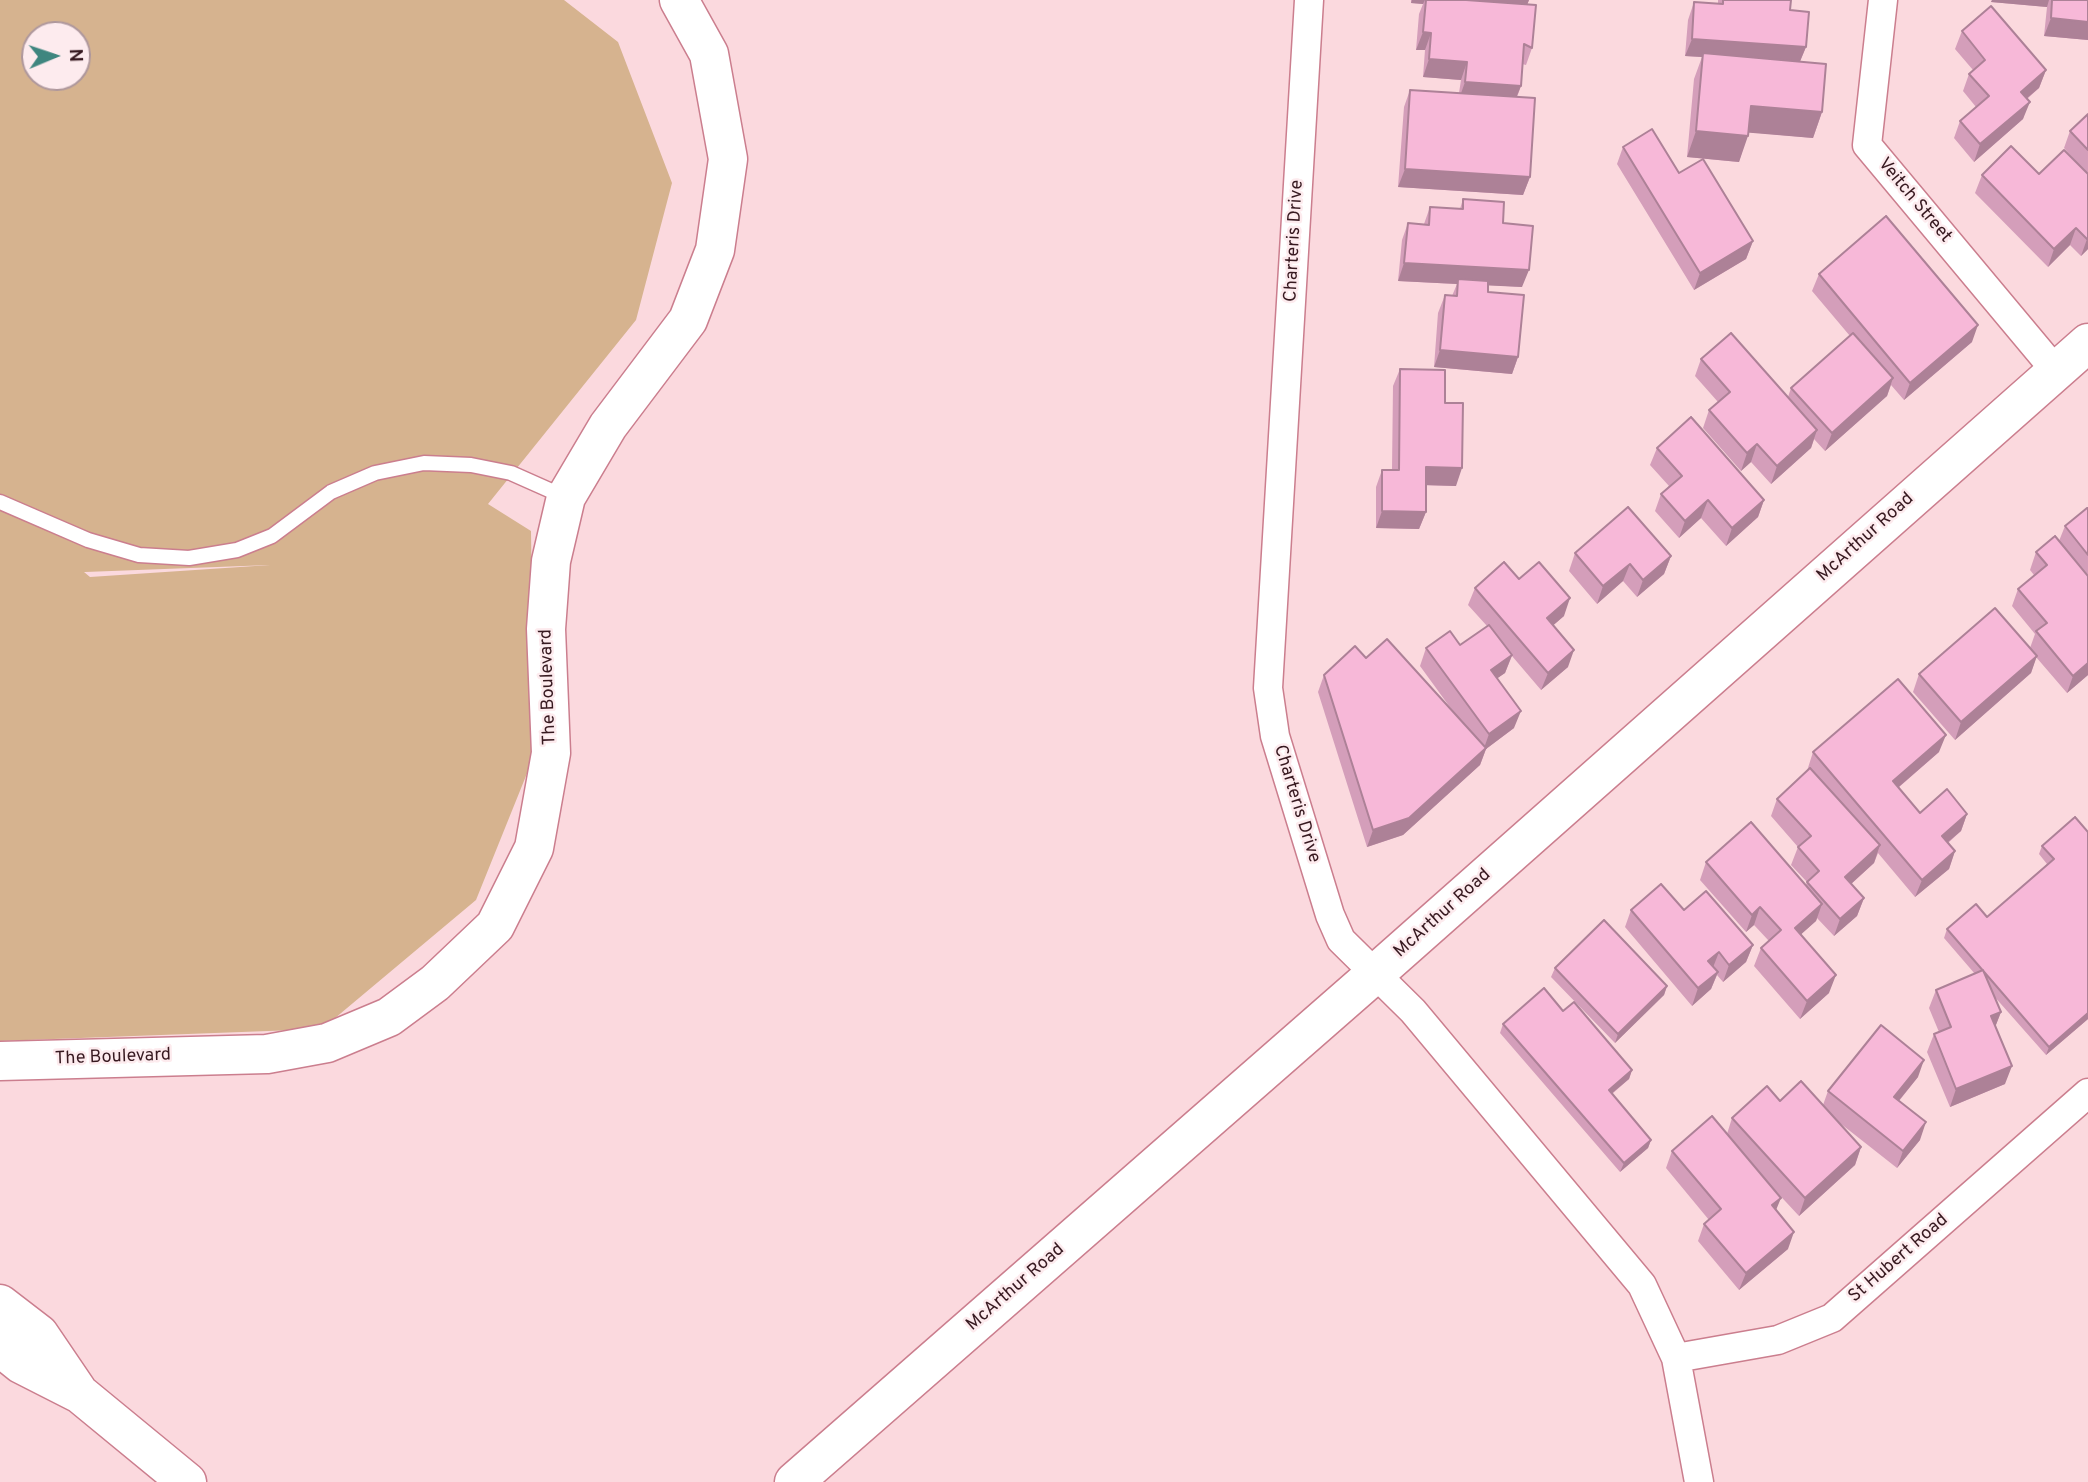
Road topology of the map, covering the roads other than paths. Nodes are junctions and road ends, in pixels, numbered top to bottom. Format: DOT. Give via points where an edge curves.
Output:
graph roads {
  1 [pos="679,0"];
  2 [pos="1309,0"];
  3 [pos="1884,0"];
  4 [pos="2088,342"];
  5 [pos="2055,370"];
  6 [pos="566,497"];
  7 [pos="0,502"];
  8 [pos="1376,973"];
  9 [pos="0,1061"];
  10 [pos="2088,1093"];
  11 [pos="0,1304"];
  12 [pos="0,1347"];
  13 [pos="1676,1358"];
  14 [pos="80,1394"];
  15 [pos="187,1482"];
  16 [pos="794,1482"];
  17 [pos="1699,1482"];
  1 -- 6 [label="street, The Boulevard" via="709,54 729,159 715,250 688,320 608,426"];
  2 -- 8 [label="street, Charteris Drive" via="1268,688 1275,736 1330,915 1341,940"];
  3 -- 5 [label="street, Veitch Street" via="1867,145"];
  4 -- 5 [label="street, McArthur Road"];
  5 -- 8 [label="street, McArthur Road"];
  6 -- 7 [label="lane" via="511,473 424,463 375,473 331,492 272,536 188,558 139,555 88,540"];
  6 -- 9 [label="street, The Boulevard" via="551,561 547,629 551,753 534,849 495,926 435,983 389,1017 327,1043 267,1054"];
  8 -- 13 [label="street, Charteris Drive" via="1413,1011 1642,1285"];
  8 -- 16 [label="street, McArthur Road"];
  10 -- 13 [label="street, St Hubert Road" via="1832,1318 1778,1340"];
  11 -- 14 [label="street" via="39,1334"];
  12 -- 14 [label="street" via="21,1364"];
  13 -- 17 [label="street, Charteris Drive"];
  14 -- 15 [label="street"];
}
